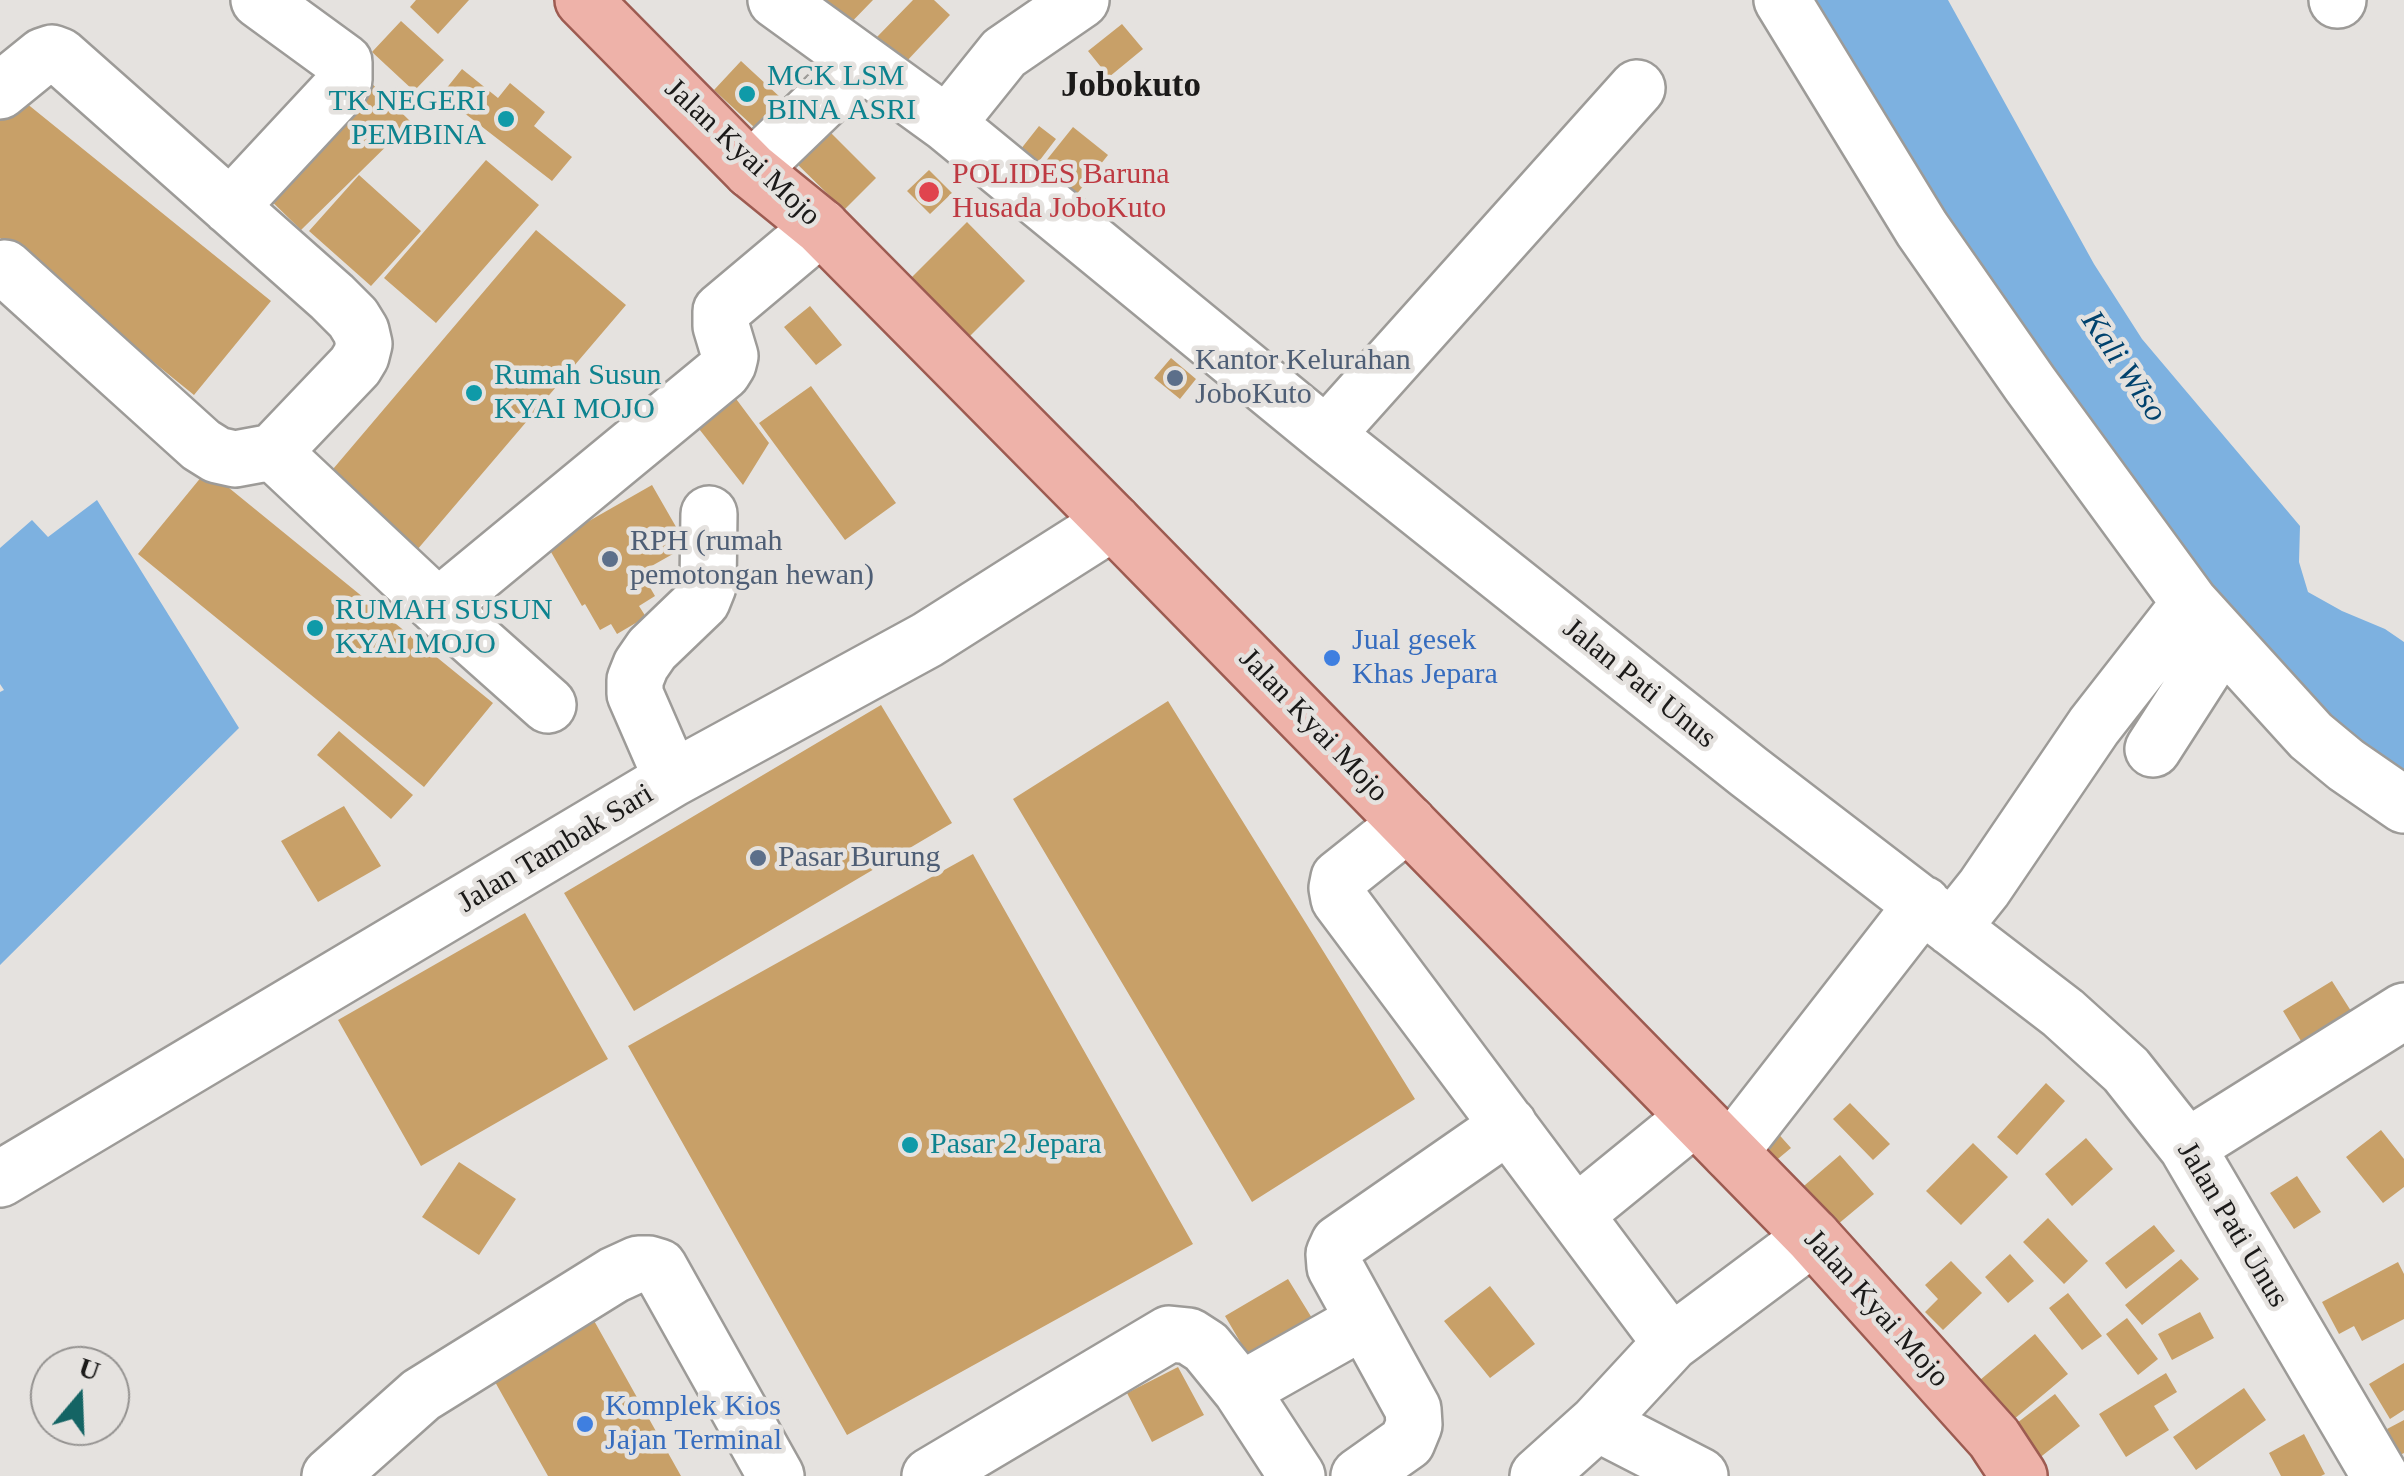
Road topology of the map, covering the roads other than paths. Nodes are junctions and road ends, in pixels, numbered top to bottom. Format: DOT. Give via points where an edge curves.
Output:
graph roads {
  1 [pos="259,0"];
  2 [pos="583,0"];
  3 [pos="776,0"];
  4 [pos="1082,0"];
  5 [pos="1782,0"];
  6 [pos="862,63"];
  7 [pos="1637,88"];
  8 [pos="0,91"];
  9 [pos="947,124"];
  10 [pos="752,170"];
  11 [pos="230,207"];
  12 [pos="822,228"];
  13 [pos="5,268"];
  14 [pos="1326,435"];
  15 [pos="273,452"];
  16 [pos="709,514"];
  17 [pos="1113,522"];
  18 [pos="438,606"];
  19 [pos="2206,621"];
  20 [pos="548,705"];
  21 [pos="2153,748"];
  22 [pos="672,780"];
  23 [pos="2404,805"];
  24 [pos="1408,823"];
  25 [pos="1938,916"];
  26 [pos="2404,1011"];
  27 [pos="1509,1125"];
  28 [pos="1712,1134"];
  29 [pos="2188,1147"];
  30 [pos="0,1180"];
  31 [pos="1576,1214"];
  32 [pos="1813,1238"];
  33 [pos="1363,1321"];
  34 [pos="1671,1343"];
  35 [pos="1241,1390"];
  36 [pos="1598,1423"];
  37 [pos="330,1476"];
  38 [pos="776,1476"];
  39 [pos="930,1476"];
  40 [pos="1297,1476"];
  41 [pos="1359,1476"];
  42 [pos="1538,1476"];
  43 [pos="1700,1476"];
  44 [pos="2019,1476"];
  45 [pos="2380,1476"];
  1 -- 11 [label="street" via="344,62 344,80"];
  2 -- 10 [label="main road, Jalan Kyai Mojo"];
  3 -- 6 [label="street, Jalan Pati Unus"];
  4 -- 9 [label="street" via="1004,53"];
  5 -- 19 [label="street" via="1922,228"];
  6 -- 9 [label="street, Jalan Pati Unus"];
  6 -- 10 [label="street"];
  7 -- 14 [label="street"];
  8 -- 11 [label="street" via="43,56 60,56"];
  9 -- 14 [label="street, Jalan Pati Unus"];
  10 -- 12 [label="main road, Jalan Kyai Mojo"];
  11 -- 15 [label="street" via="352,318 364,344 355,366"];
  12 -- 17 [label="main road, Jalan Kyai Mojo"];
  12 -- 18 [label="street" via="721,311 730,356 723,372"];
  13 -- 15 [label="street" via="200,444 236,458"];
  14 -- 25 [label="street, Jalan Pati Unus"];
  15 -- 18 [label="street"];
  16 -- 22 [label="street" via="702,601 652,648 634,680"];
  17 -- 22 [label="street, Jalan Tambak Sari" via="741,763"];
  17 -- 24 [label="main road, Jalan Kyai Mojo"];
  18 -- 20 [label="street"];
  19 -- 21 [label="street"];
  19 -- 23 [label="street" via="2311,736"];
  19 -- 25 [label="street" via="2094,726 1984,888"];
  22 -- 30 [label="street, Jalan Tambak Sari"];
  24 -- 27 [label="street" via="1339,878 1339,898"];
  24 -- 28 [label="main road, Jalan Kyai Mojo"];
  25 -- 28 [label="street"];
  25 -- 29 [label="street, Jalan Pati Unus" via="2064,1012 2126,1070"];
  26 -- 29 [label="street"];
  27 -- 31 [label="street"];
  27 -- 33 [label="street" via="1340,1244 1336,1267"];
  28 -- 31 [label="street"];
  28 -- 32 [label="main road, Jalan Kyai Mojo"];
  29 -- 45 [label="street, Jalan Pati Unus"];
  31 -- 34 [label="street"];
  32 -- 34 [label="street"];
  32 -- 44 [label="main road, Jalan Kyai Mojo" via="1994,1438"];
  33 -- 35 [label="street"];
  33 -- 41 [label="street" via="1412,1409 1414,1426 1406,1442"];
  34 -- 36 [label="street"];
  35 -- 39 [label="street" via="1206,1347 1169,1334"];
  35 -- 40 [label="street"];
  36 -- 42 [label="street"];
  36 -- 43 [label="street"];
  37 -- 38 [label="street" via="421,1395 614,1275 649,1264 659,1267"];
}
